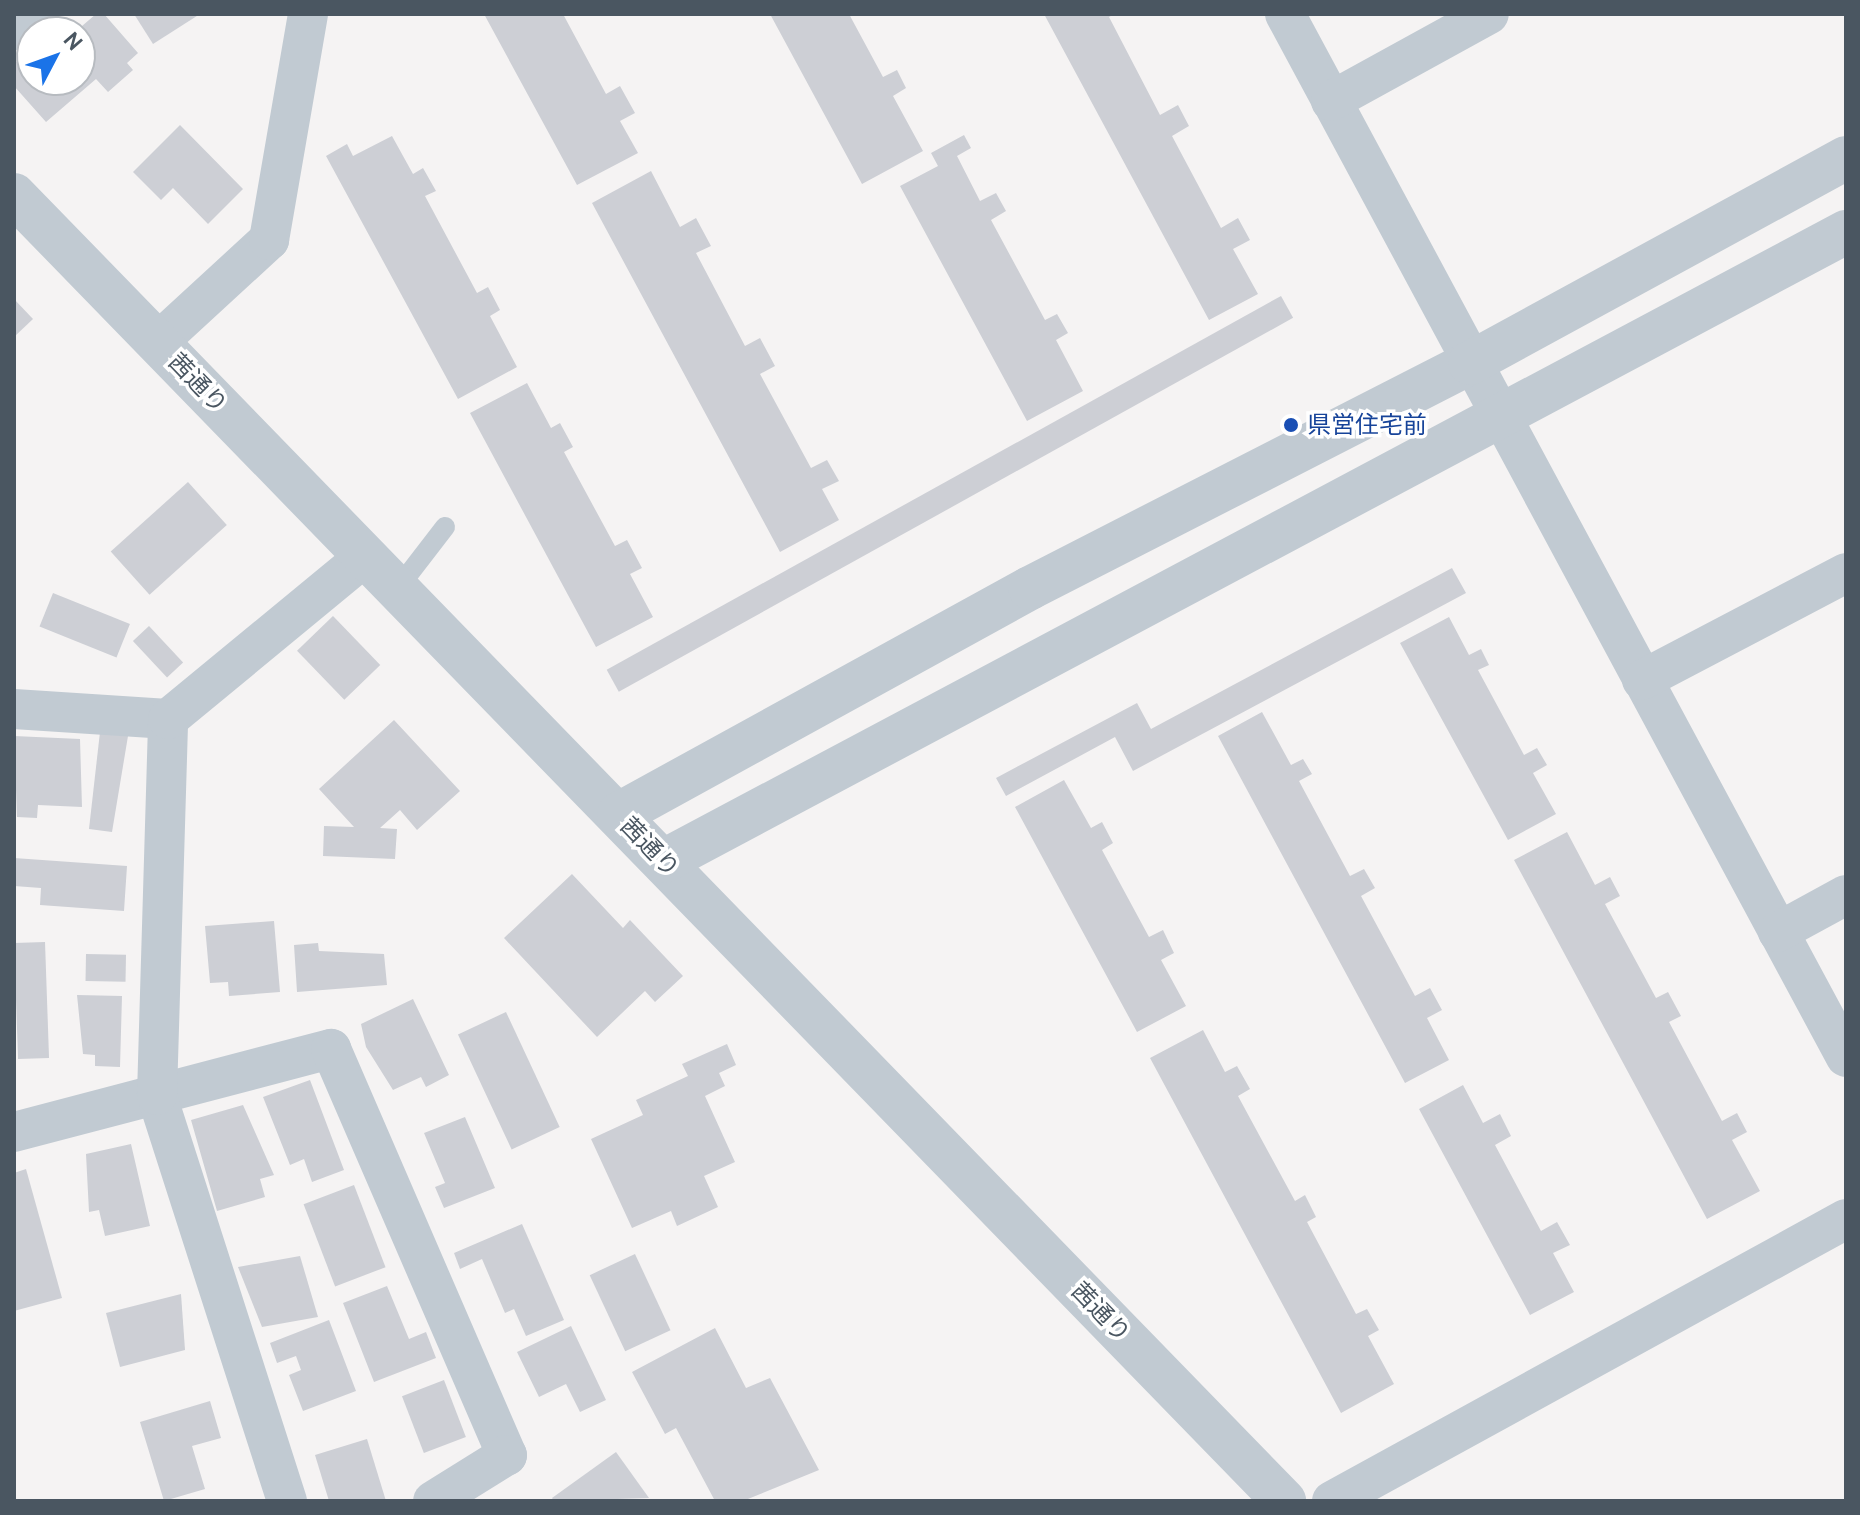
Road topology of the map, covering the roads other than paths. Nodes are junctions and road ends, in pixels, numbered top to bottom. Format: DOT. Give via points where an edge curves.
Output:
graph roads {
  1 [pos="36,14"];
  2 [pos="308,14"];
  3 [pos="1285,14"];
  4 [pos="1489,14"];
  5 [pos="14,30"];
  6 [pos="1331,101"];
  7 [pos="1846,158"];
  8 [pos="14,195"];
  9 [pos="1846,232"];
  10 [pos="158,342"];
  11 [pos="1470,363"];
  12 [pos="1501,420"];
  13 [pos="445,527"];
  14 [pos="366,556"];
  15 [pos="1846,573"];
  16 [pos="398,588"];
  17 [pos="1642,680"];
  18 [pos="14,709"];
  19 [pos="168,719"];
  20 [pos="619,814"];
  21 [pos="664,861"];
  22 [pos="1846,895"];
  23 [pos="1778,932"];
  24 [pos="1846,1057"];
  25 [pos="157,1095"];
  26 [pos="14,1132"];
  27 [pos="1846,1219"];
  28 [pos="287,1501"];
  29 [pos="433,1501"];
  30 [pos="1284,1501"];
  31 [pos="1332,1501"];
  1 -- 5 [label="street"];
  2 -- 10 [label="street" via="269,240"];
  3 -- 6 [label="street"];
  4 -- 6 [label="street"];
  6 -- 11 [label="street"];
  7 -- 11 [label="street"];
  8 -- 10 [label="street, 茜通り"];
  9 -- 12 [label="street"];
  10 -- 14 [label="street, 茜通り"];
  11 -- 12 [label="street"];
  11 -- 20 [label="street" via="1030,588"];
  12 -- 17 [label="street"];
  12 -- 21 [label="street"];
  13 -- 16 [label="lane"];
  14 -- 16 [label="street, 茜通り"];
  14 -- 19 [label="street"];
  15 -- 17 [label="street"];
  16 -- 20 [label="street, 茜通り"];
  17 -- 23 [label="street"];
  18 -- 19 [label="street"];
  19 -- 25 [label="street"];
  20 -- 21 [label="street, 茜通り"];
  21 -- 30 [label="street, 茜通り"];
  22 -- 23 [label="street"];
  23 -- 24 [label="street"];
  25 -- 26 [label="street"];
  25 -- 28 [label="street"];
  25 -- 29 [label="street" via="331,1049 507,1455"];
  27 -- 31 [label="street"];
}
